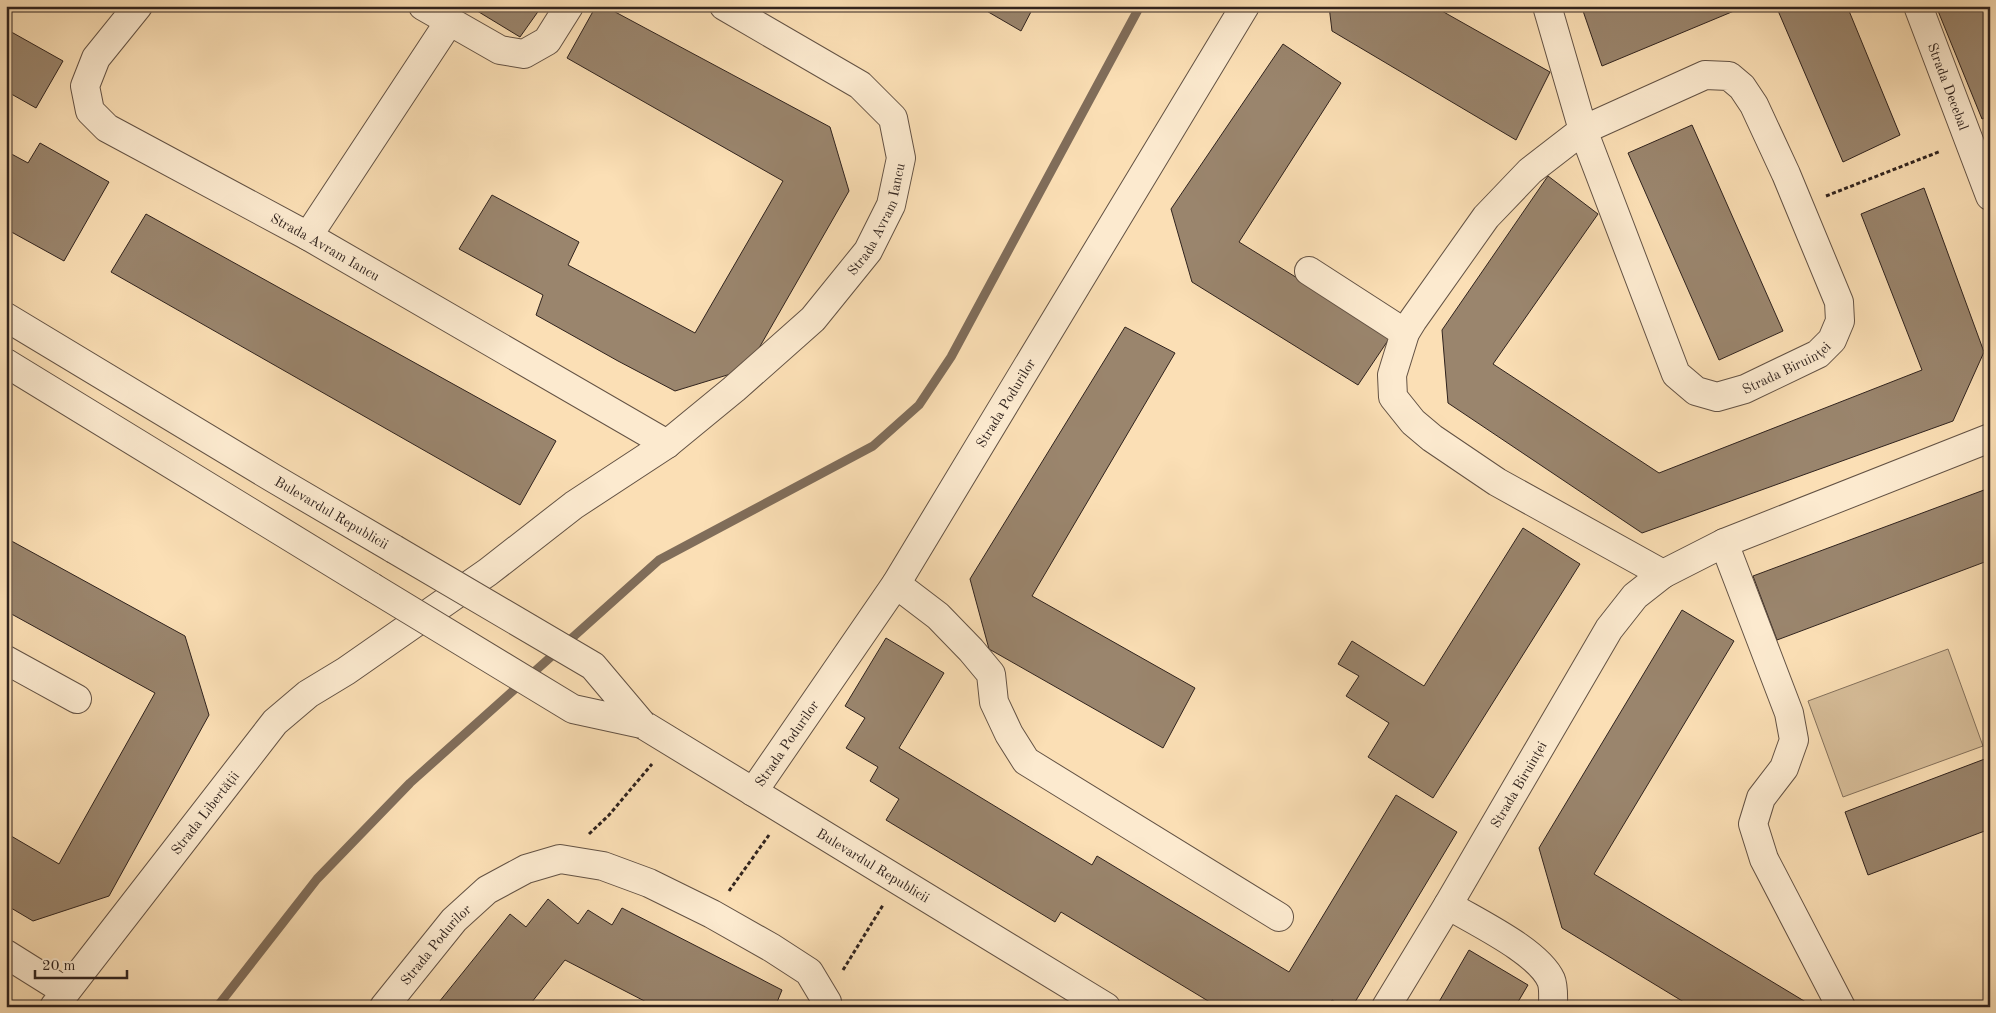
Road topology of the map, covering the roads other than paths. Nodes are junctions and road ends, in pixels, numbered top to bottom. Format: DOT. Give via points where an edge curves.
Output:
graph roads {
  1 [pos="138,6"];
  2 [pos="422,6"];
  3 [pos="569,6"];
  4 [pos="724,6"];
  5 [pos="1245,6"];
  6 [pos="1547,6"];
  7 [pos="1918,6"];
  8 [pos="449,22"];
  9 [pos="1583,130"];
  10 [pos="1990,196"];
  11 [pos="308,236"];
  12 [pos="1309,271"];
  13 [pos="6,317"];
  14 [pos="1405,333"];
  15 [pos="6,363"];
  16 [pos="1990,438"];
  17 [pos="667,444"];
  18 [pos="1724,543"];
  19 [pos="488,572"];
  20 [pos="1664,574"];
  21 [pos="896,584"];
  22 [pos="6,660"];
  23 [pos="77,699"];
  24 [pos="642,724"];
  25 [pos="753,792"];
  26 [pos="1448,905"];
  27 [pos="1279,917"];
  28 [pos="6,954"];
  29 [pos="59,999"];
  30 [pos="384,1007"];
  31 [pos="828,1007"];
  32 [pos="1106,1007"];
  33 [pos="1386,1007"];
  34 [pos="1553,1007"];
  35 [pos="1841,1007"];
  1 -- 11 [label="street, Strada Avram Iancu" via="96,58 85,86 90,111 107,128"];
  2 -- 8 [label="street"];
  3 -- 8 [label="street" via="547,41 524,54 500,50"];
  4 -- 17 [label="street, Strada Avram Iancu" via="860,85 893,118 901,158 892,205 868,251 813,319"];
  5 -- 21 [label="street, Strada Podurilor"];
  6 -- 9 [label="street"];
  7 -- 10 [label="street, Strada Decebal"];
  8 -- 11 [label="street"];
  9 -- 9 [label="street, Strada Biruinței" via="1705,75 1729,76 1742,87 1754,105 1839,302 1840,321 1832,340 1818,354 1745,389 1717,397 1696,391 1676,374"];
  9 -- 14 [label="street, Strada Biruinței" via="1530,171 1486,217"];
  11 -- 17 [label="street, Strada Avram Iancu"];
  12 -- 14 [label="street"];
  13 -- 24 [label="street, Bulevardul Republicii, bridge" via="593,666"];
  14 -- 20 [label="street, Strada Biruinței" via="1392,375 1393,397 1413,422 1497,482"];
  15 -- 24 [label="street, Bulevardul Republicii, bridge" via="573,709"];
  16 -- 18 [label="street, Strada Biruinței"];
  17 -- 19 [label="street, Strada Avram Iancu" via="574,505"];
  18 -- 20 [label="street, Strada Biruinței"];
  18 -- 35 [label="street" via="1789,713 1794,740 1784,768 1760,798 1753,824 1764,860"];
  19 -- 29 [label="street, Strada Libertății" via="308,694 275,722"];
  20 -- 26 [label="street, Strada Biruinței" via="1635,596 1609,629"];
  21 -- 25 [label="street, Strada Podurilor"];
  21 -- 27 [label="street" via="938,616 990,674 994,702 1026,761"];
  22 -- 23 [label="street"];
  24 -- 25 [label="street, Bulevardul Republicii"];
  25 -- 32 [label="street, Bulevardul Republicii"];
  26 -- 33 [label="street, Strada Biruinței"];
  26 -- 34 [label="street" via="1523,950 1543,967 1552,982"];
  28 -- 29 [label="street"];
  30 -- 31 [label="street, Strada Podurilor" via="454,920 487,890 526,869 560,859 602,866 712,914 809,972"];
}
